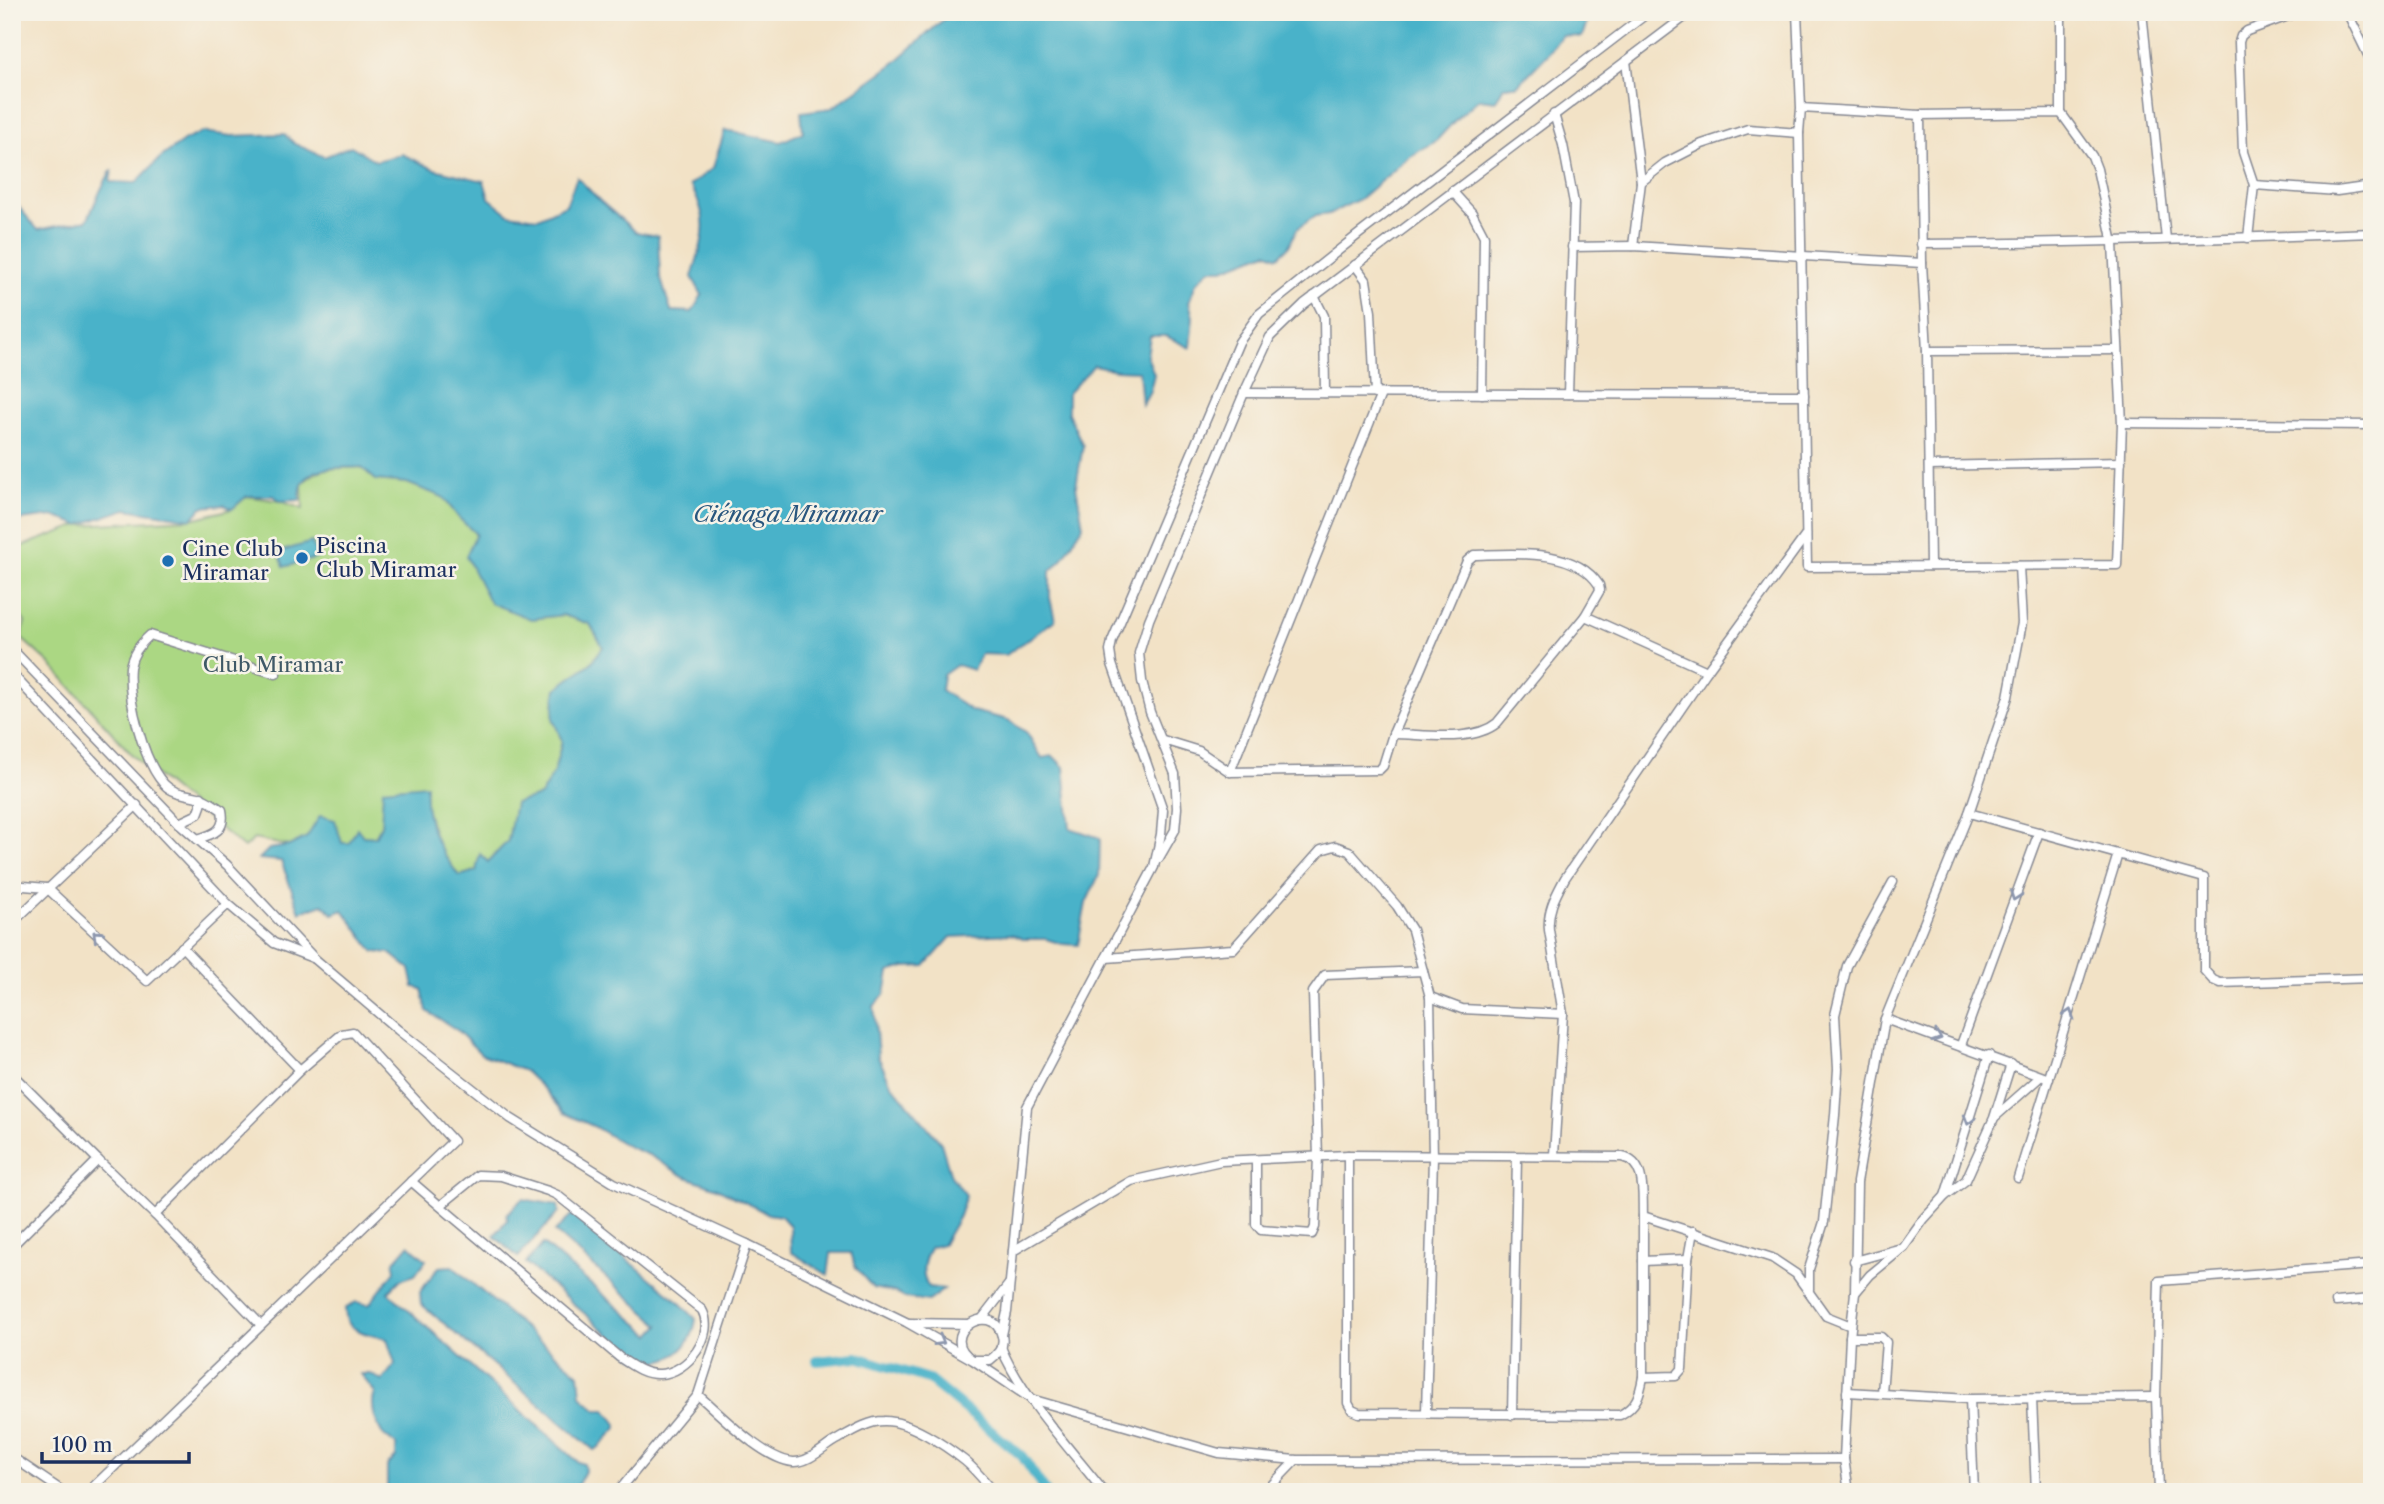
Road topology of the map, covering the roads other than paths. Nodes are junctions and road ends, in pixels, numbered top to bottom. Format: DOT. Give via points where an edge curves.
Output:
graph roads {
  1 [pos="1649,12"];
  2 [pos="1691,12"];
  3 [pos="1797,12"];
  4 [pos="2061,12"];
  5 [pos="2142,12"];
  6 [pos="2299,12"];
  7 [pos="2347,12"];
  8 [pos="2278,15"];
  9 [pos="1626,61"];
  10 [pos="2372,63"];
  11 [pos="1801,108"];
  12 [pos="2061,113"];
  13 [pos="1555,114"];
  14 [pos="1920,115"];
  15 [pos="1799,133"];
  16 [pos="1641,182"];
  17 [pos="2254,185"];
  18 [pos="2372,186"];
  19 [pos="1452,191"];
  20 [pos="2372,233"];
  21 [pos="2248,238"];
  22 [pos="2166,239"];
  23 [pos="2113,243"];
  24 [pos="1921,244"];
  25 [pos="1633,246"];
  26 [pos="1573,247"];
  27 [pos="1802,257"];
  28 [pos="1922,263"];
  29 [pos="1354,265"];
  30 [pos="1314,296"];
  31 [pos="2118,350"];
  32 [pos="1927,351"];
  33 [pos="1244,393"];
  34 [pos="1325,393"];
  35 [pos="1378,394"];
  36 [pos="1482,394"];
  37 [pos="1568,394"];
  38 [pos="1804,395"];
  39 [pos="2122,423"];
  40 [pos="2372,425"];
  41 [pos="2121,463"];
  42 [pos="1928,466"];
  43 [pos="1806,534"];
  44 [pos="1930,566"];
  45 [pos="2019,566"];
  46 [pos="1585,616"];
  47 [pos="12,649"];
  48 [pos="1707,671"];
  49 [pos="12,674"];
  50 [pos="276,674"];
  51 [pos="1393,734"];
  52 [pos="1163,740"];
  53 [pos="1230,772"];
  54 [pos="201,797"];
  55 [pos="137,805"];
  56 [pos="1969,813"];
  57 [pos="179,822"];
  58 [pos="2039,832"];
  59 [pos="197,839"];
  60 [pos="2118,854"];
  61 [pos="1154,867"];
  62 [pos="1893,882"];
  63 [pos="12,885"];
  64 [pos="47,888"];
  65 [pos="228,904"];
  66 [pos="12,923"];
  67 [pos="182,947"];
  68 [pos="1106,958"];
  69 [pos="316,959"];
  70 [pos="1423,971"];
  71 [pos="2372,980"];
  72 [pos="1430,997"];
  73 [pos="1563,1014"];
  74 [pos="1885,1018"];
  75 [pos="1961,1045"];
  76 [pos="1989,1055"];
  77 [pos="2011,1064"];
  78 [pos="300,1070"];
  79 [pos="12,1074"];
  80 [pos="2044,1078"];
  81 [pos="1994,1118"];
  82 [pos="1348,1155"];
  83 [pos="1554,1155"];
  84 [pos="1318,1157"];
  85 [pos="1433,1157"];
  86 [pos="1517,1157"];
  87 [pos="98,1160"];
  88 [pos="1256,1160"];
  89 [pos="2018,1178"];
  90 [pos="411,1181"];
  91 [pos="1945,1196"];
  92 [pos="440,1206"];
  93 [pos="155,1215"];
  94 [pos="1643,1216"];
  95 [pos="1693,1231"];
  96 [pos="747,1244"];
  97 [pos="12,1246"];
  98 [pos="1904,1247"];
  99 [pos="1013,1251"];
  100 [pos="1688,1259"];
  101 [pos="1643,1261"];
  102 [pos="1854,1261"];
  103 [pos="2372,1265"];
  104 [pos="1010,1282"];
  105 [pos="1809,1292"];
  106 [pos="1855,1293"];
  107 [pos="2372,1299"];
  108 [pos="2336,1302"];
  109 [pos="982,1319"];
  110 [pos="906,1322"];
  111 [pos="968,1324"];
  112 [pos="261,1325"];
  113 [pos="1851,1326"];
  114 [pos="1002,1336"];
  115 [pos="1850,1337"];
  116 [pos="1001,1348"];
  117 [pos="973,1360"];
  118 [pos="1643,1377"];
  119 [pos="1847,1392"];
  120 [pos="1882,1393"];
  121 [pos="698,1395"];
  122 [pos="2156,1396"];
  123 [pos="1031,1399"];
  124 [pos="1970,1399"];
  125 [pos="2032,1399"];
  126 [pos="1426,1412"];
  127 [pos="1512,1415"];
  128 [pos="12,1457"];
  129 [pos="1844,1459"];
  130 [pos="1296,1460"];
  131 [pos="64,1492"];
  132 [pos="88,1492"];
  133 [pos="618,1492"];
  134 [pos="994,1492"];
  135 [pos="1104,1492"];
  136 [pos="1265,1492"];
  137 [pos="1849,1492"];
  138 [pos="1974,1492"];
  139 [pos="2036,1492"];
  140 [pos="2158,1492"];
  1 -- 61 [label="street" via="1259,314 1239,342 1110,651 1163,810"];
  2 -- 9 [label="street"];
  3 -- 11 [label="street"];
  4 -- 12 [label="street"];
  5 -- 22 [label="street"];
  6 -- 8 [label="street"];
  7 -- 10 [label="street"];
  8 -- 17 [label="street" via="2271,24 2247,31 2239,42 2243,152"];
  9 -- 13 [label="street"];
  9 -- 16 [label="street"];
  11 -- 14 [label="street"];
  11 -- 15 [label="street"];
  12 -- 14 [label="street"];
  12 -- 23 [label="street" via="2092,156"];
  13 -- 19 [label="street"];
  13 -- 26 [label="street" via="1574,203"];
  14 -- 24 [label="street"];
  15 -- 16 [label="street" via="1748,129 1702,144"];
  15 -- 27 [label="street"];
  16 -- 25 [label="street"];
  17 -- 18 [label="street" via="2337,191"];
  17 -- 21 [label="street"];
  19 -- 29 [label="street"];
  19 -- 36 [label="street" via="1472,213 1484,236"];
  20 -- 21 [label="street"];
  21 -- 22 [label="street"];
  22 -- 23 [label="street"];
  23 -- 24 [label="street"];
  23 -- 31 [label="street"];
  24 -- 28 [label="street"];
  25 -- 26 [label="street"];
  25 -- 27 [label="street"];
  26 -- 37 [label="street"];
  27 -- 28 [label="street"];
  27 -- 38 [label="street"];
  28 -- 32 [label="street"];
  29 -- 30 [label="street"];
  29 -- 35 [label="street" via="1366,279"];
  30 -- 33 [label="street" via="1270,337"];
  30 -- 34 [label="street" via="1324,316"];
  31 -- 32 [label="street"];
  31 -- 39 [label="street"];
  32 -- 42 [label="street"];
  33 -- 34 [label="street"];
  33 -- 52 [label="street" via="1139,653 1150,712"];
  34 -- 35 [label="street"];
  35 -- 36 [label="street"];
  35 -- 53 [label="street"];
  36 -- 37 [label="street"];
  37 -- 38 [label="street"];
  38 -- 43 [label="street"];
  39 -- 40 [label="street"];
  39 -- 41 [label="street"];
  41 -- 42 [label="street"];
  41 -- 45 [label="street" via="2117,565"];
  42 -- 44 [label="street"];
  43 -- 44 [label="street" via="1807,567"];
  43 -- 48 [label="street"];
  44 -- 45 [label="street"];
  45 -- 56 [label="street" via="2022,623 2008,696"];
  46 -- 48 [label="street"];
  46 -- 51 [label="street" via="1487,732"];
  46 -- 51 [label="street" via="1600,585 1580,568 1553,556 1534,554 1470,557"];
  47 -- 57 [label="street"];
  48 -- 73 [label="street" via="1554,898 1548,919"];
  49 -- 55 [label="street"];
  50 -- 54 [label="street" via="150,635 142,642 130,666 145,753 164,785 176,793"];
  51 -- 53 [label="street" via="1383,766 1373,772"];
  52 -- 53 [label="street" via="1199,751"];
  52 -- 61 [label="street" via="1174,774 1177,808 1175,830"];
  54 -- 57 [label="street" via="198,814"];
  54 -- 59 [label="street" via="222,810 224,820 214,834"];
  55 -- 64 [label="street"];
  55 -- 65 [label="street"];
  56 -- 58 [label="street"];
  56 -- 74 [label="street"];
  57 -- 59 [label="street"];
  58 -- 60 [label="street"];
  58 -- 75 [label="street, one-way"];
  59 -- 69 [label="street"];
  60 -- 71 [label="street" via="2204,878 2204,970 2213,981"];
  80 -- 60 [label="street, one-way"];
  61 -- 68 [label="street"];
  62 -- 105 [label="street" via="1847,966 1835,1015 1835,1115 1824,1222 1809,1269"];
  63 -- 64 [label="street"];
  64 -- 66 [label="street"];
  67 -- 64 [label="street, one-way" via="147,981"];
  65 -- 67 [label="street"];
  65 -- 69 [label="street" via="274,943"];
  67 -- 78 [label="street"];
  68 -- 70 [label="street" via="1233,949 1321,850 1335,846 1349,850 1397,906 1412,930"];
  68 -- 99 [label="street" via="1027,1107"];
  69 -- 96 [label="street" via="510,1118 614,1183"];
  70 -- 72 [label="street"];
  70 -- 84 [label="street" via="1325,975 1313,992"];
  72 -- 73 [label="street" via="1462,1009"];
  72 -- 85 [label="street"];
  73 -- 83 [label="street"];
  74 -- 75 [label="street, one-way"];
  74 -- 102 [label="street" via="1857,1182"];
  75 -- 76 [label="street"];
  76 -- 77 [label="street"];
  76 -- 91 [label="street, one-way"];
  77 -- 80 [label="street"];
  77 -- 81 [label="street"];
  78 -- 90 [label="street" via="342,1034 354,1031 453,1140"];
  78 -- 93 [label="street"];
  79 -- 87 [label="street"];
  80 -- 81 [label="street"];
  80 -- 89 [label="street"];
  81 -- 91 [label="street" via="1966,1180"];
  82 -- 84 [label="street"];
  82 -- 85 [label="street"];
  82 -- 126 [label="street" via="1348,1403 1359,1413"];
  83 -- 86 [label="street"];
  83 -- 94 [label="street" via="1629,1158 1640,1171"];
  84 -- 88 [label="street"];
  84 -- 88 [label="street" via="1312,1234 1261,1230 1256,1224"];
  85 -- 86 [label="street"];
  85 -- 126 [label="street"];
  86 -- 127 [label="street"];
  87 -- 93 [label="street"];
  87 -- 97 [label="street"];
  88 -- 99 [label="street" via="1222,1161 1131,1181"];
  90 -- 92 [label="street"];
  90 -- 112 [label="street"];
  91 -- 98 [label="street"];
  92 -- 92 [label="street" via="478,1175 501,1176 557,1195 702,1310 707,1319 699,1348 685,1364 663,1375 637,1369"];
  93 -- 112 [label="street"];
  94 -- 95 [label="street"];
  94 -- 101 [label="street"];
  95 -- 100 [label="street"];
  95 -- 105 [label="street" via="1772,1258 1796,1274"];
  96 -- 110 [label="street"];
  96 -- 121 [label="street"];
  98 -- 102 [label="street"];
  98 -- 106 [label="street"];
  99 -- 104 [label="street"];
  100 -- 101 [label="street"];
  100 -- 118 [label="street" via="1682,1369 1676,1376"];
  101 -- 118 [label="street"];
  102 -- 106 [label="street"];
  103 -- 122 [label="street" via="2160,1280"];
  104 -- 109 [label="street"];
  104 -- 114 [label="street"];
  105 -- 113 [label="street" via="1826,1316"];
  106 -- 113 [label="street"];
  107 -- 108 [label="street"];
  109 -- 111 [label="street"];
  109 -- 114 [label="street" via="991,1321"];
  110 -- 111 [label="street"];
  110 -- 117 [label="street, one-way"];
  111 -- 117 [label="street" via="960,1343"];
  112 -- 132 [label="street"];
  113 -- 115 [label="street"];
  114 -- 116 [label="street"];
  115 -- 119 [label="street"];
  115 -- 120 [label="street" via="1881,1337 1886,1342"];
  116 -- 117 [label="street" via="990,1360"];
  116 -- 123 [label="street"];
  117 -- 123 [label="street"];
  118 -- 127 [label="street" via="1640,1396 1620,1415"];
  119 -- 120 [label="street"];
  119 -- 129 [label="street"];
  120 -- 124 [label="street"];
  121 -- 133 [label="street"];
  121 -- 134 [label="street" via="764,1451 795,1462 862,1427 885,1421 900,1423 966,1462"];
  122 -- 125 [label="street"];
  122 -- 140 [label="street"];
  123 -- 130 [label="street" via="1219,1453"];
  123 -- 135 [label="street"];
  124 -- 125 [label="street"];
  124 -- 138 [label="street"];
  125 -- 139 [label="street"];
  126 -- 127 [label="street"];
  128 -- 131 [label="street"];
  129 -- 130 [label="street"];
  129 -- 137 [label="street"];
  130 -- 136 [label="street"];
}
